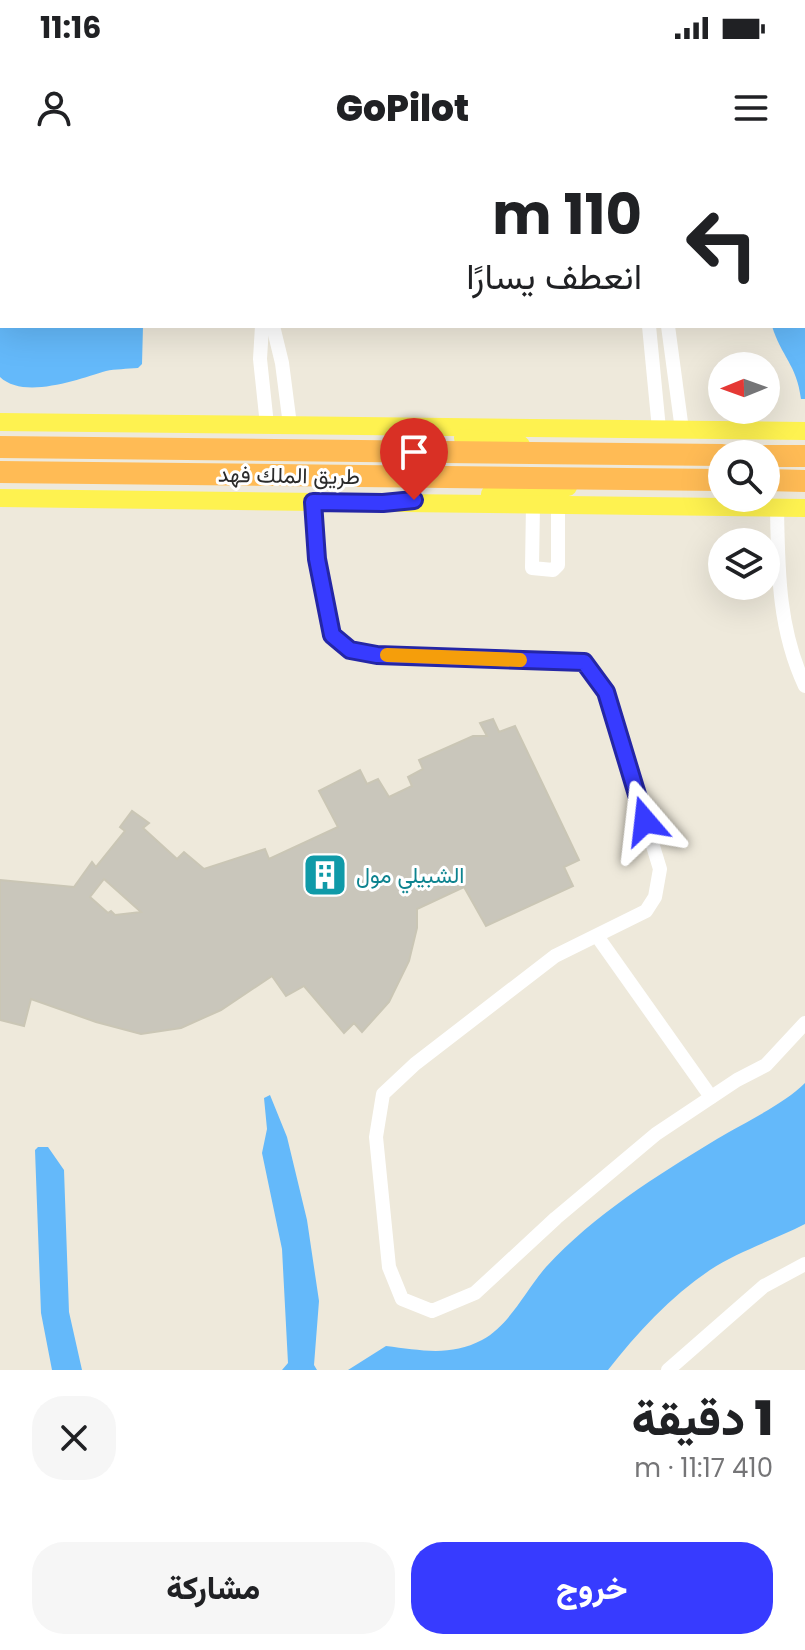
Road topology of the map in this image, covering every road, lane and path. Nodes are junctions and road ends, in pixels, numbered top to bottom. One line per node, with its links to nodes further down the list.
1 (262, 328): 6 (street)
2 (273, 328): 7 (street)
3 (649, 328): 9 (street)
4 (668, 328): 10 (street)
5 (0, 422): 6 (main road)
6 (267, 425): 7 (main road)
7 (290, 425): 8 (main road)
8 (349, 426): 9 (main road); 15 (main road)
9 (659, 429): 10 (main road)
10 (682, 430): 11 (main road)
11 (805, 431)
12 (805, 444): 14 (main road)
13 (0, 447): 15 (highway, طريق الملك فهد)
14 (780, 451)
15 (567, 453): 16 (highway, طريق الملك فهد)
16 (708, 455)
17 (780, 455): 18 (highway)
18 (805, 456)
19 (0, 472): 20 (highway, طريق الملك فهد)
20 (658, 479): 21 (highway, طريق الملك فهد); 26 (main road)
21 (708, 480)
22 (780, 481): 23 (highway)
23 (805, 483)
24 (0, 498): 25 (main road)
25 (313, 502): 26 (main road); 36 (street)
26 (383, 503): 27 (main road)
27 (533, 504): 28 (main road); 33 (street)
28 (558, 505): 29 (main road); 34 (street)
29 (708, 506)
30 (780, 507): 31 (main road)
31 (805, 508)
32 (777, 512): 35 (street)
33 (532, 548): 34 (street); 34 (street)
34 (558, 548)
35 (805, 686)
36 (597, 936): 38 (street); 38 (street)
37 (805, 1023): 38 (street)
38 (711, 1097)
39 (805, 1264): 40 (street)
40 (668, 1370)

